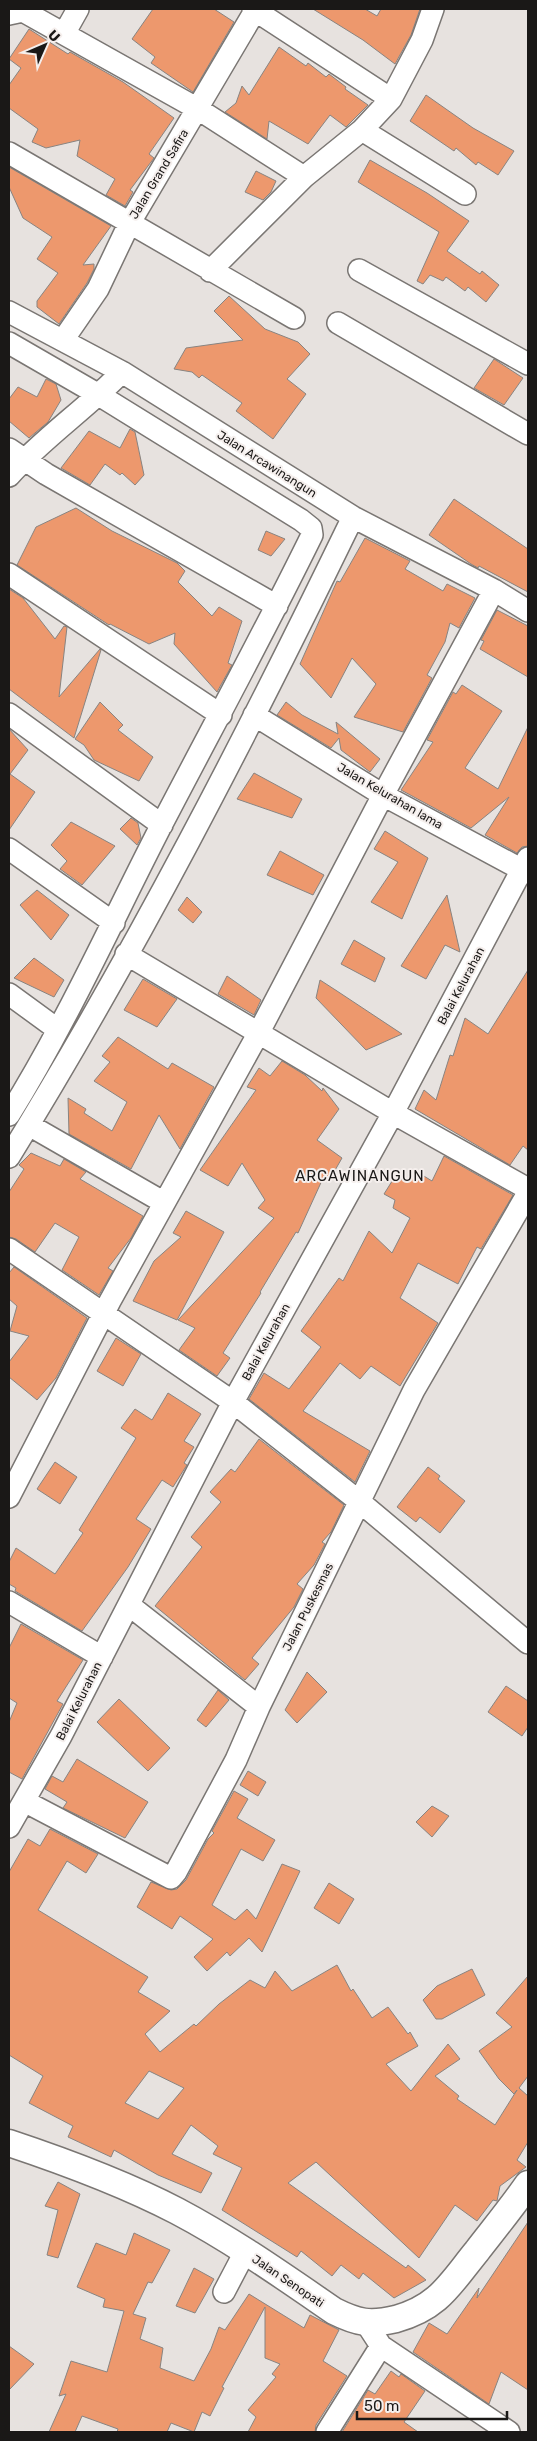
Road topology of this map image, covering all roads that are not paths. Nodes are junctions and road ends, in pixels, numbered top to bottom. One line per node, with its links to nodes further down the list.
1 (78, 9): 5 (street)
2 (254, 9): 6 (street); 7 (street, Jalan Grand Safira)
3 (433, 9): 6 (street)
4 (9, 14): 5 (street)
5 (64, 34): 7 (street)
6 (391, 99): 8 (street)
7 (198, 109): 10 (street); 12 (street, Jalan Grand Safira)
8 (362, 130): 10 (street); 11 (street)
9 (9, 154): 12 (street)
10 (304, 176): 13 (street)
11 (466, 194)
12 (129, 224): 13 (street); 18 (street, Jalan Grand Safira)
13 (210, 270): 16 (street)
14 (359, 270): 20 (street)
15 (9, 312): 18 (street, Jalan Arcawinangun)
16 (294, 318)
17 (338, 323): 23 (street)
18 (63, 340): 21 (street, Jalan Arcawinangun)
19 (9, 343): 22 (street)
20 (527, 360)
21 (122, 372): 22 (street); 26 (street, Jalan Arcawinangun)
22 (99, 395): 24 (street); 29 (street)
23 (528, 434)
24 (16, 454): 25 (street); 29 (street)
25 (9, 476)
26 (353, 517): 28 (street, Jalan Arcawinangun); 33 (street)
27 (9, 574): 32 (street)
28 (494, 590): 30 (street, Jalan Arcawinangun); 34 (street)
29 (277, 606): 32 (street)
30 (528, 611)
31 (9, 714): 35 (street)
32 (221, 715): 35 (street)
33 (254, 715): 34 (street, Jalan Kelurahan lama); 39 (street)
34 (383, 795): 37 (street, Jalan Kelurahan lama); 42 (street)
35 (162, 825): 38 (street)
36 (9, 849): 38 (street)
37 (526, 867): 43 (street, Balai Kelurahan)
38 (114, 923): 41 (street)
39 (126, 954): 42 (street); 45 (street)
40 (9, 994): 41 (street)
41 (57, 1029): 44 (street)
42 (258, 1034): 43 (street); 48 (street)
43 (393, 1113): 47 (street); 52 (street, Balai Kelurahan)
44 (9, 1115)
45 (28, 1125): 46 (street); 48 (street)
46 (9, 1157)
47 (528, 1189)
48 (163, 1202): 51 (street)
49 (525, 1207): 54 (street, Jalan Puskesmas)
50 (9, 1249): 51 (street)
51 (104, 1312): 52 (street); 53 (street)
52 (233, 1402): 54 (street); 56 (street, Balai Kelurahan)
53 (9, 1497)
54 (360, 1502): 57 (street); 59 (street, Jalan Puskesmas)
55 (9, 1602): 58 (street)
56 (128, 1605): 58 (street, Balai Kelurahan); 59 (street)
57 (528, 1643)
58 (102, 1657): 60 (street, Balai Kelurahan)
59 (258, 1708): 60 (street, Jalan Puskesmas)
60 (24, 1801): 61 (street, Balai Kelurahan)
61 (9, 1827)
62 (9, 2143): 64 (main road, Jalan Senopati)
63 (528, 2184): 66 (main road, Jalan Senopati)
64 (245, 2252): 65 (street); 66 (main road, Jalan Senopati)
65 (224, 2292)
66 (366, 2323): 67 (street)
67 (381, 2346): 68 (street); 69 (street)
68 (327, 2432)
69 (509, 2432)

